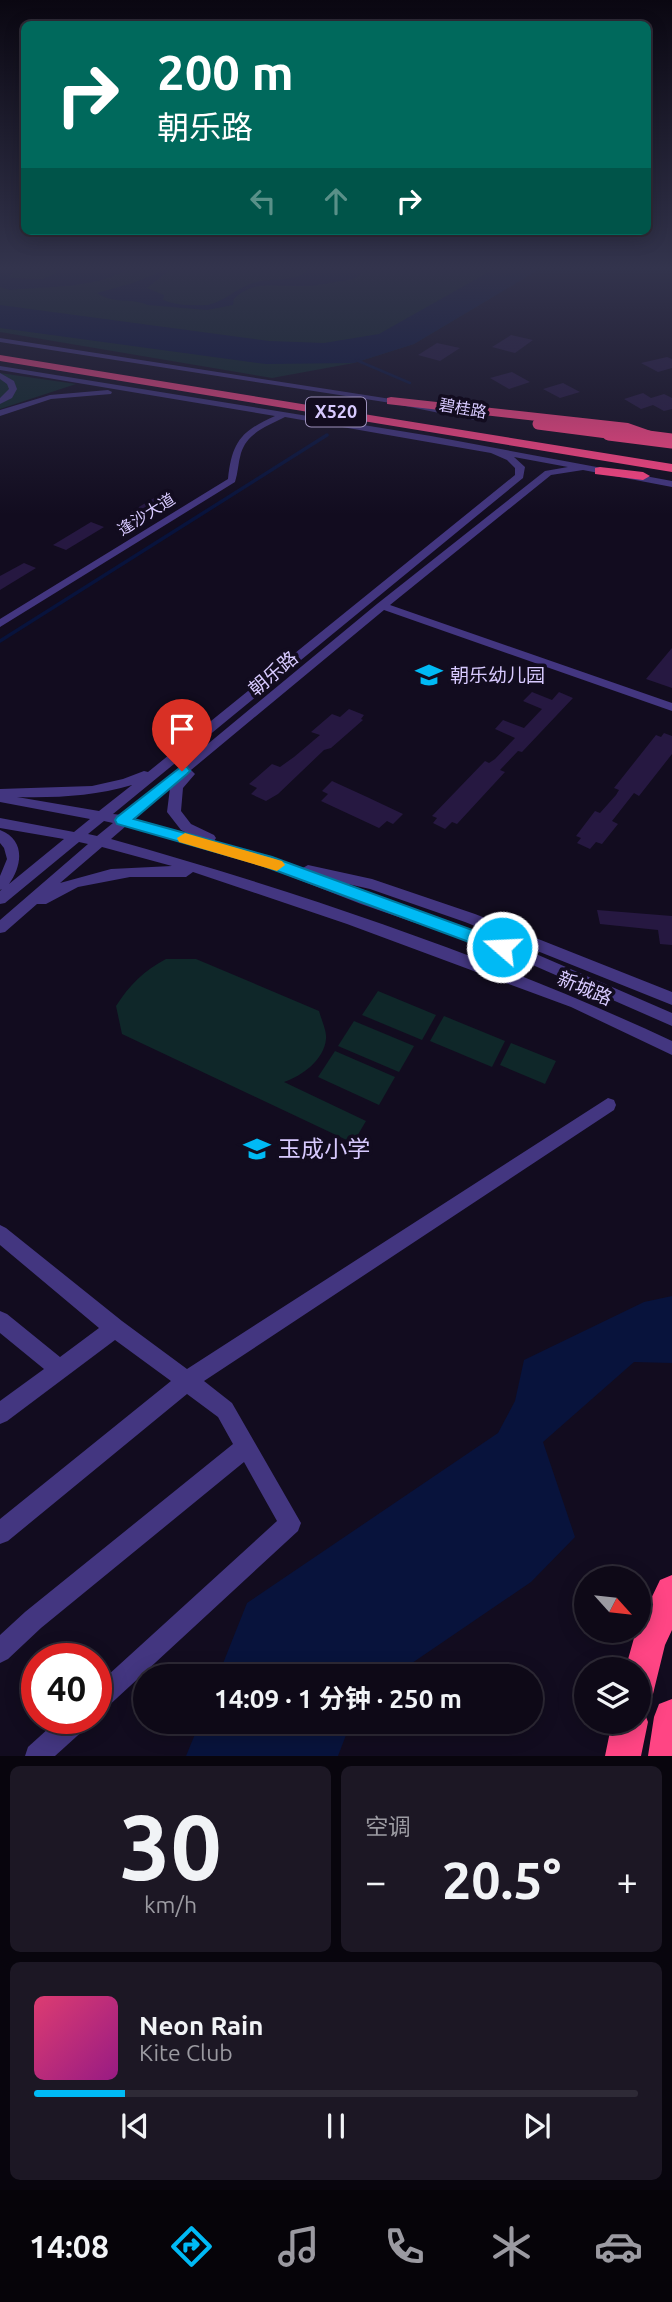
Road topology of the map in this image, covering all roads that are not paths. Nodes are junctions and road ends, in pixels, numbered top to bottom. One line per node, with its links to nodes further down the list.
1 (6, 351): 8 (highway, 碧桂路 / X520)
2 (70, 351): 9 (street)
3 (0, 358): 7 (highway, X520)
4 (0, 368): 6 (street)
5 (0, 374): 10 (street)
6 (152, 392): 11 (street); 12 (street)
7 (219, 394): 14 (highway); 20 (highway, X520)
8 (321, 401): 13 (highway); 18 (highway, 碧桂路 / X520)
9 (391, 401): 13 (street); 16 (highway)
10 (0, 402)
11 (0, 413)
12 (283, 415): 14 (street); 26 (street, 逢沙大道)
13 (473, 417): 16 (highway, bridge)
14 (371, 429): 15 (street)
15 (431, 439): 17 (street); 20 (highway)
16 (672, 443)
17 (495, 452): 19 (street); 23 (street, 朝乐路)
18 (672, 459)
19 (580, 468): 21 (street); 24 (street, 朝乐路)
20 (672, 470)
21 (600, 471): 22 (highway)
22 (672, 482)
23 (504, 489): 24 (street); 29 (street, 朝乐路)
24 (521, 494): 25 (street, 朝乐路)
25 (381, 606): 27 (street); 28 (street, 朝乐路)
26 (0, 624)
27 (672, 708)
28 (222, 737): 33 (street, 朝乐路); 38 (street)
29 (164, 765): 30 (street); 32 (street, 朝乐路)
30 (0, 792)
31 (0, 798): 32 (street, 新城路)
32 (101, 817): 33 (street, 新城路); 36 (street, 朝乐路)
33 (122, 820): 37 (street, 朝乐路); 38 (street, 新城路)
34 (0, 823): 36 (street, 新城路)
35 (0, 835): 40 (street)
36 (76, 836): 37 (street, 新城路); 41 (street, 朝乐路)
37 (99, 841): 39 (street, 新城路); 42 (street, 朝乐路)
38 (257, 859): 43 (street); 44 (street, 新城路)
39 (216, 874): 42 (street); 45 (street, 新城路)
40 (0, 885)
41 (0, 899)
42 (0, 929)
43 (672, 999)
44 (672, 1020)
45 (672, 1048)
46 (608, 1105): 51 (street)
47 (0, 1234): 49 (street)
48 (0, 1321): 50 (street)
49 (114, 1328): 50 (street); 51 (street)
50 (59, 1369): 52 (street)
51 (187, 1381): 53 (street); 54 (street)
52 (0, 1414)
53 (246, 1447): 56 (street); 58 (street)
54 (0, 1532)
55 (672, 1592): 57 (highway)
56 (0, 1651)
57 (645, 1657)
58 (112, 1687)
59 (672, 1717): 64 (highway)
60 (61, 1734): 62 (street)
61 (628, 1734): 63 (highway)
62 (37, 1756)
63 (623, 1756)
64 (666, 1756)

